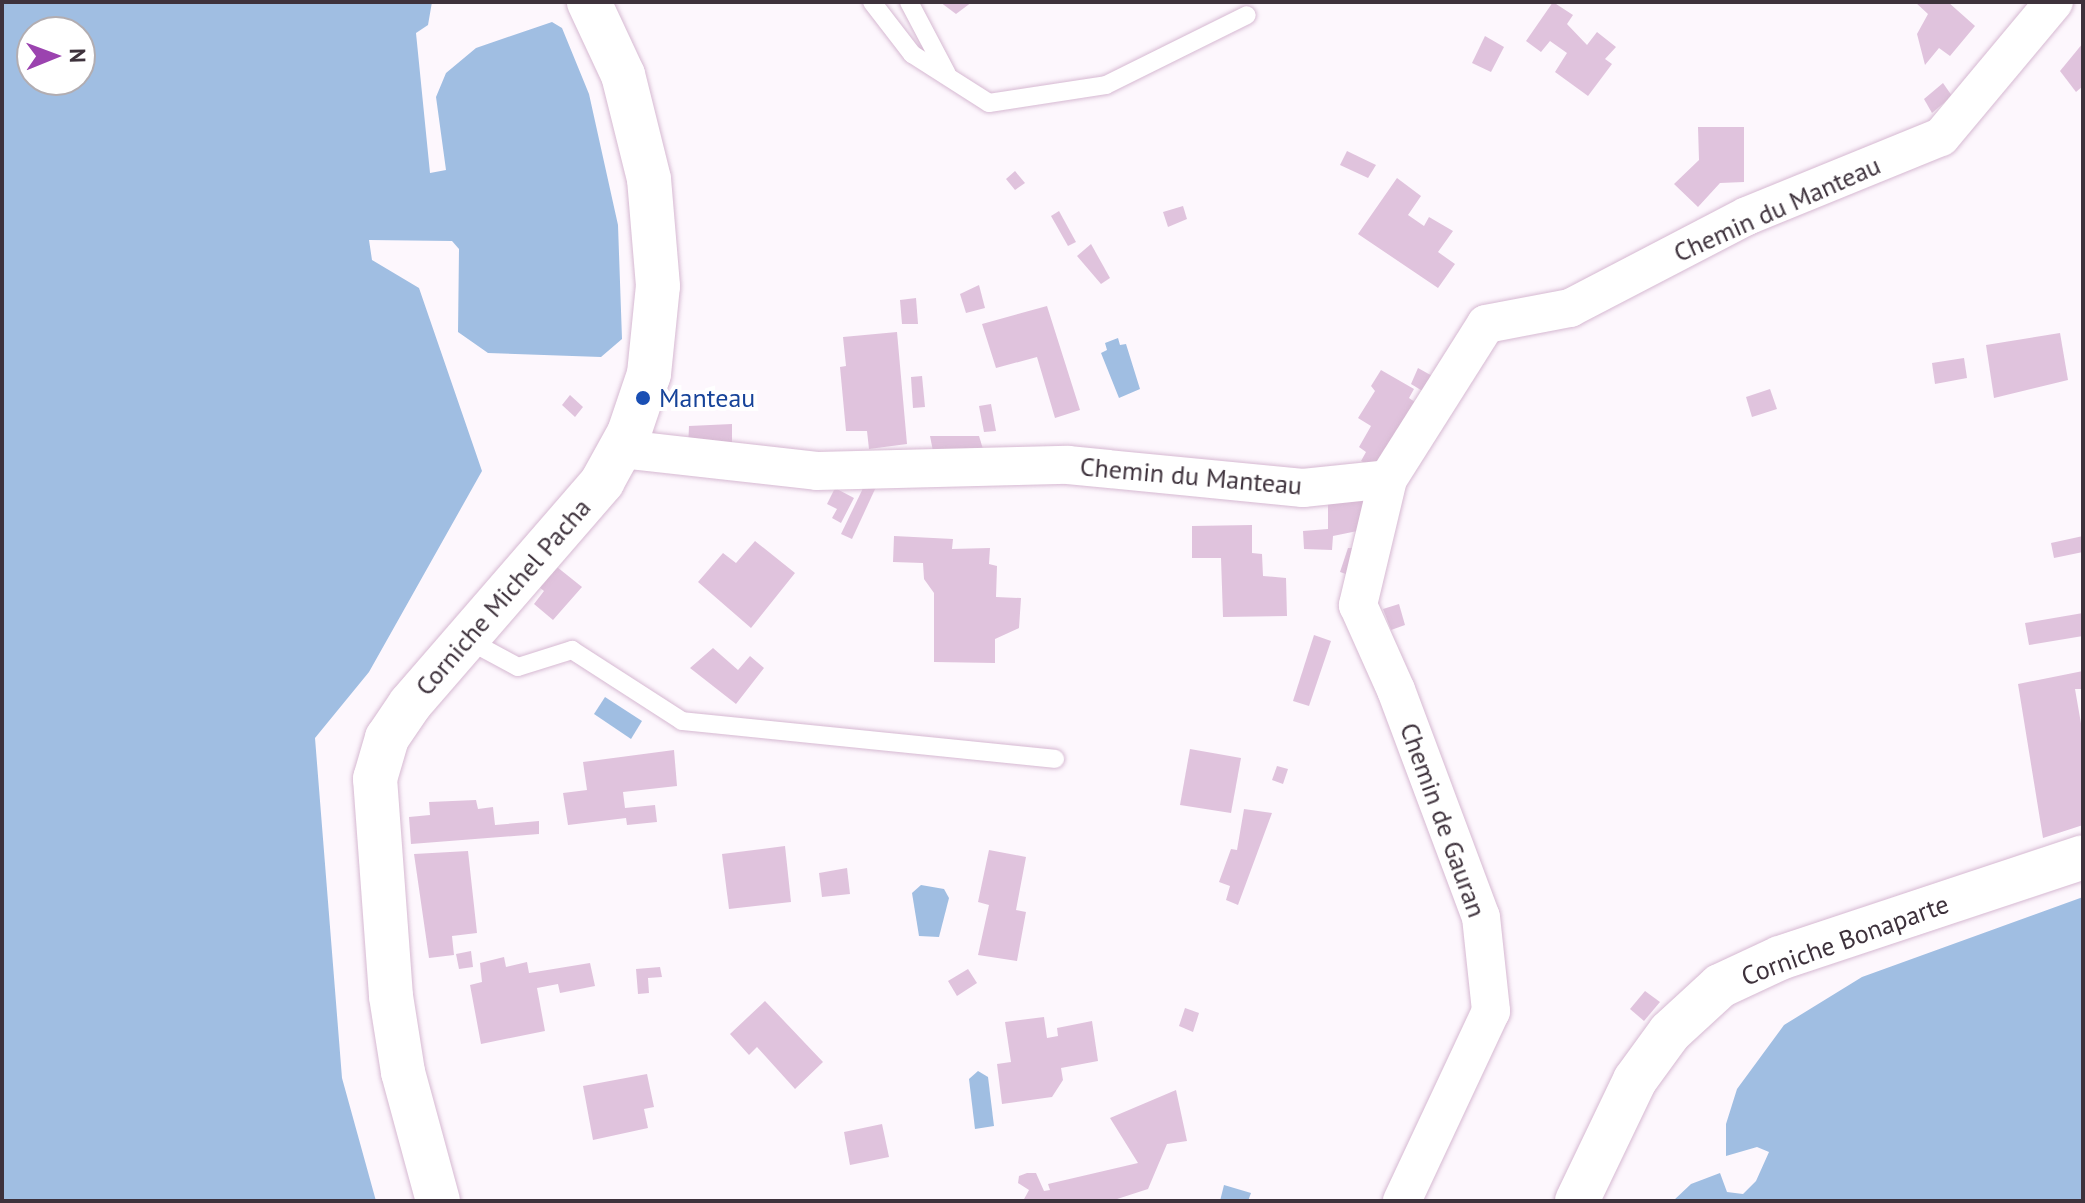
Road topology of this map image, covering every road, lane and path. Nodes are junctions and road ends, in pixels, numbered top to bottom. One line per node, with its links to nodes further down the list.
1 (589, 2): 7 (main road, Corniche Michel Pacha)
2 (872, 2): 6 (lane)
3 (909, 2): 6 (lane)
4 (2054, 2): 8 (street, Chemin du Manteau)
5 (1247, 15): 6 (lane)
6 (948, 77)
7 (622, 449): 8 (street, Chemin du Manteau); 9 (main road, Corniche Michel Pacha)
8 (1388, 479): 13 (street, Chemin de Gauran)
9 (466, 639): 10 (lane); 12 (main road, Corniche Michel Pacha)
10 (1055, 759)
11 (2083, 857): 14 (main road, Corniche Bonaparte)
12 (438, 1201)
13 (1402, 1201)
14 (1577, 1201)

